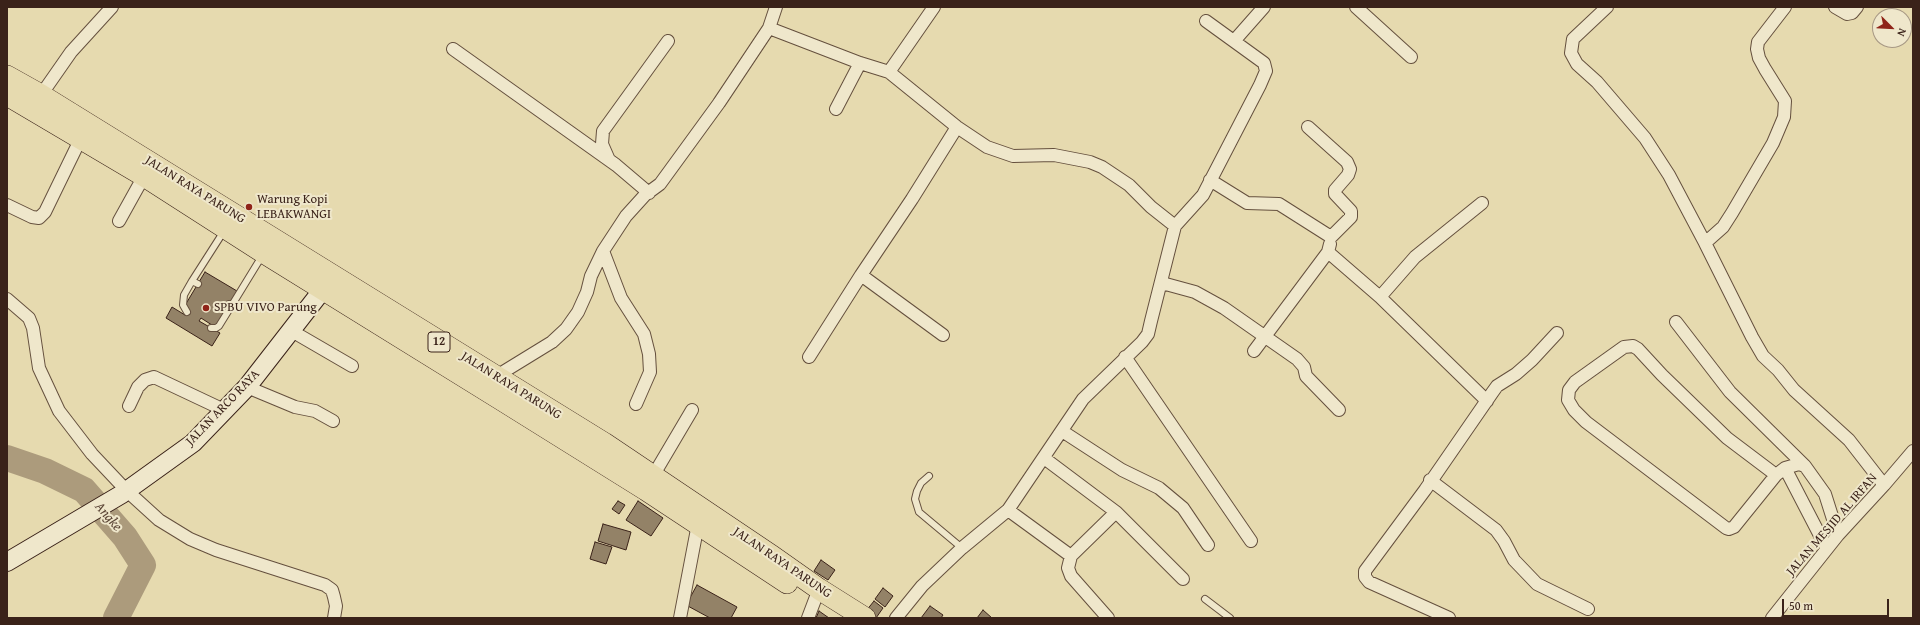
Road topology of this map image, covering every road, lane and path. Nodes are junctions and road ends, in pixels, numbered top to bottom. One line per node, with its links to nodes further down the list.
1 (112, 7): 20 (street)
2 (776, 7): 11 (street)
3 (934, 7): 17 (street)
4 (1264, 7): 13 (street)
5 (1356, 7): 15 (street)
6 (1607, 7): 35 (street)
7 (1785, 7): 35 (street)
8 (1835, 7): 9 (street)
9 (1857, 7)
10 (1206, 21): 13 (street)
11 (769, 28): 16 (street); 28 (street)
12 (668, 41): 25 (street)
13 (1234, 41): 27 (street)
14 (453, 49): 25 (street)
15 (1411, 57)
16 (860, 63): 17 (street); 21 (street)
17 (889, 72): 22 (street)
18 (7, 76): 20 (highway, JALAN RAYA PARUNG / 12)
19 (7, 95): 24 (highway, JALAN RAYA PARUNG / 12)
20 (41, 95): 55 (highway, JALAN RAYA PARUNG / 12)
21 (836, 109)
22 (957, 127): 32 (street); 39 (street)
23 (1308, 127): 34 (street)
24 (80, 140): 26 (highway, JALAN RAYA PARUNG / 12); 30 (street)
25 (610, 161): 28 (street)
26 (144, 176): 31 (street); 33 (highway, JALAN RAYA PARUNG / 12)
27 (1210, 180): 32 (street); 34 (street)
28 (649, 193): 36 (street)
29 (1482, 202): 42 (street)
30 (7, 205)
31 (119, 221)
32 (1175, 226): 40 (street)
33 (226, 228): 38 (highway, JALAN RAYA PARUNG / 12); 44 (lane)
34 (1331, 237): 37 (street)
35 (1705, 243): 73 (street)
36 (603, 251): 55 (street); 58 (street)
37 (1328, 252): 42 (street); 50 (street)
38 (264, 253): 41 (highway, JALAN RAYA PARUNG / 12); 46 (lane)
39 (861, 275): 49 (street); 52 (street)
40 (1162, 282): 50 (street); 53 (street)
41 (324, 288): 47 (main road, JALAN ARCO RAYA); 66 (highway, JALAN RAYA PARUNG / 12)
42 (1380, 297): 57 (street)
43 (7, 299): 74 (street)
44 (187, 312)
45 (1676, 322): 68 (street)
46 (211, 328)
47 (290, 330): 54 (street); 56 (main road, JALAN ARCO RAYA)
48 (1557, 334): 57 (street)
49 (943, 335)
50 (1264, 336): 51 (street); 62 (street)
51 (1254, 351)
52 (809, 357)
53 (1126, 357): 64 (street); 79 (street)
54 (352, 366)
55 (496, 377): 66 (highway, JALAN RAYA PARUNG / 12)
56 (247, 387): 60 (main road, JALAN ARCO RAYA); 63 (street)
57 (1487, 401): 72 (street)
58 (636, 404)
59 (129, 406): 60 (street)
60 (224, 410): 74 (main road, JALAN ARCO RAYA)
61 (692, 410): 70 (street)
62 (1339, 410)
63 (333, 421)
64 (1062, 431): 67 (street); 80 (street)
65 (1913, 450): 73 (street, JALAN MESJID AL IRFAN)
66 (599, 451): 70 (highway, JALAN RAYA PARUNG / 12); 77 (highway, JALAN RAYA PARUNG / 12)
67 (1044, 458): 75 (street); 76 (street)
68 (1805, 466): 69 (street); 78 (street)
69 (1781, 471): 69 (street); 82 (street)
70 (653, 476): 87 (highway, JALAN RAYA PARUNG / 12)
71 (929, 476): 81 (lane)
72 (1430, 480): 88 (street); 96 (street)
73 (1884, 485): 78 (street, JALAN MESJID AL IRFAN)
74 (124, 492): 84 (main road, JALAN ARCO RAYA); 89 (street)
75 (1008, 510): 81 (street); 83 (street)
76 (1116, 512): 83 (street); 85 (street)
77 (698, 524): 87 (highway, JALAN RAYA PARUNG / 12); 90 (street)
78 (1838, 535): 82 (street, JALAN MESJID AL IRFAN)
79 (1251, 541)
80 (1208, 545)
81 (962, 548): 93 (street)
82 (1827, 549): 97 (street, JALAN MESJID AL IRFAN)
83 (1070, 556): 94 (street)
84 (7, 562)
85 (1183, 579)
86 (1205, 598): 95 (lane)
87 (814, 603): 91 (highway, JALAN RAYA PARUNG / 12); 92 (highway, JALAN RAYA PARUNG / 12)
88 (1588, 609)
89 (334, 618)
90 (680, 618)
91 (839, 618)
92 (865, 618)
93 (896, 618)
94 (1108, 618)
95 (1230, 618)
96 (1449, 618)
97 (1772, 618)

